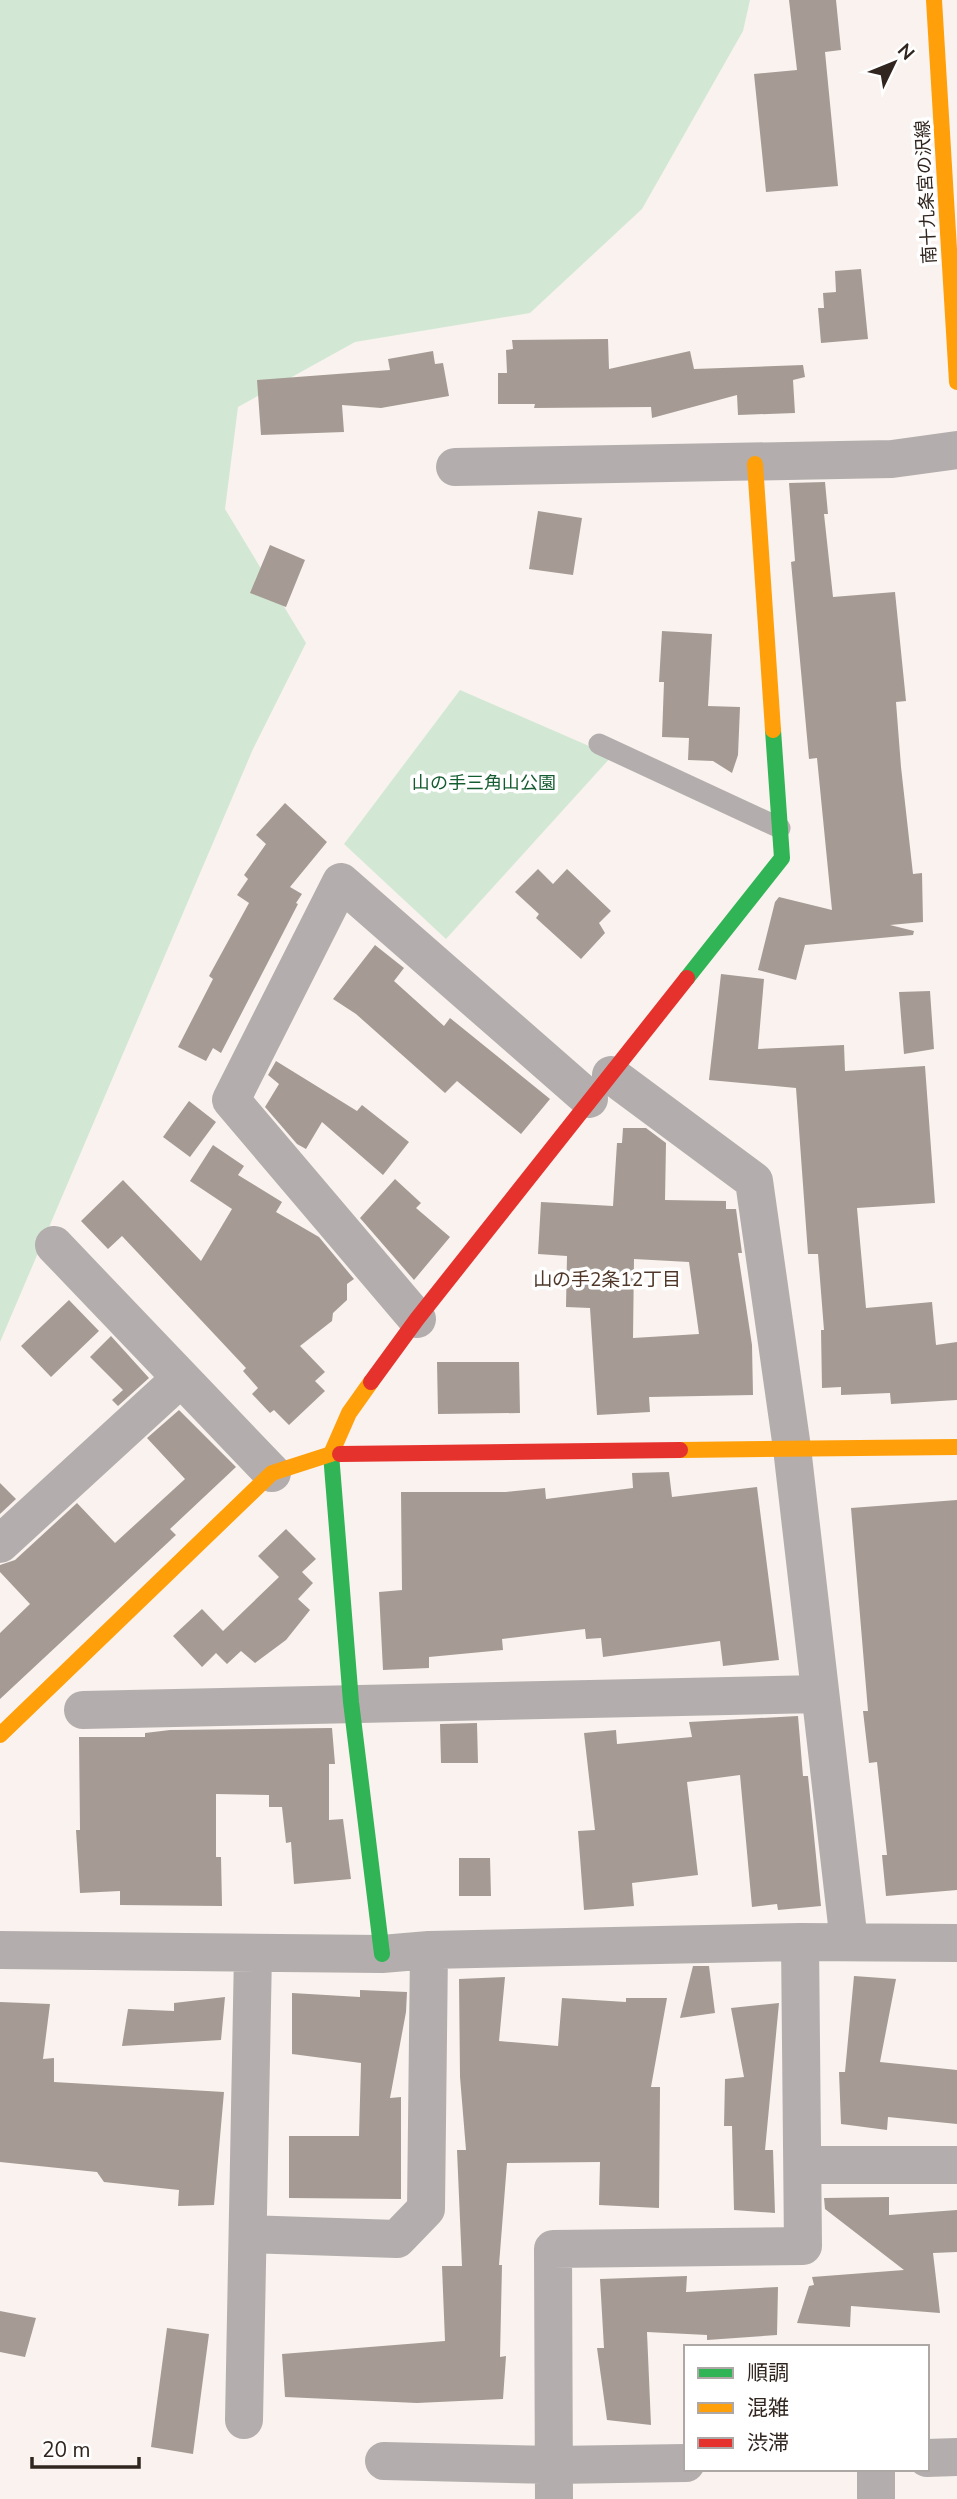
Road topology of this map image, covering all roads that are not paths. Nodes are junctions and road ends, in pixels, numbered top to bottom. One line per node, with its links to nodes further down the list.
1 (934, 0): 2 (street, 南十九条宮の沢線)
2 (957, 382)
3 (957, 450): 4 (street)
4 (755, 464): 5 (street); 7 (street)
5 (455, 467)
6 (599, 744): 7 (lane)
7 (780, 828): 8 (street)
8 (600, 1087): 10 (street); 10 (street); 13 (street)
9 (54, 1245): 11 (street)
10 (417, 1320): 14 (street)
11 (181, 1378): 15 (street); 16 (street)
12 (957, 1447): 13 (street)
13 (792, 1448): 14 (street); 17 (street)
14 (331, 1454): 15 (street); 18 (street)
15 (272, 1473): 20 (street)
16 (0, 1544)
17 (820, 1694): 18 (street); 22 (street)
18 (351, 1702): 19 (street); 27 (street)
19 (83, 1710)
20 (3, 1726)
21 (800, 1942): 22 (street); 25 (street); 28 (street)
22 (849, 1942): 23 (street)
23 (957, 1942)
24 (0, 1950): 26 (street)
25 (429, 1950): 27 (street); 30 (street)
26 (253, 1953): 27 (street); 30 (street)
27 (382, 1954)
28 (803, 2165): 29 (street); 37 (street)
29 (957, 2165)
30 (249, 2234): 31 (street)
31 (244, 2420)
32 (957, 2457): 33 (street)
33 (929, 2458)
34 (384, 2461): 37 (street)
35 (684, 2463): 37 (street)
36 (876, 2471): 38 (street)
37 (553, 2482)
38 (876, 2499)

